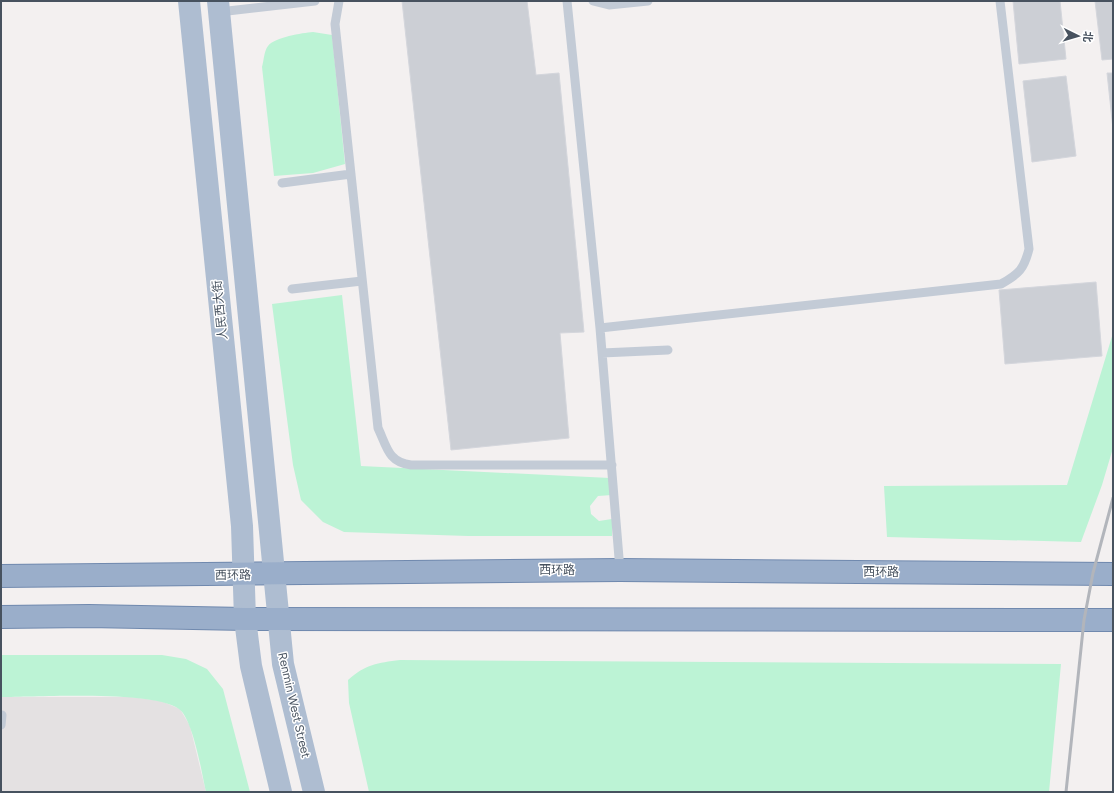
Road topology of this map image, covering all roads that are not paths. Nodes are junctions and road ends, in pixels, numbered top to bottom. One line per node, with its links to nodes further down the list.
1 (189, 1): 18 (main road, 人民西大街)
2 (315, 1): 8 (lane)
3 (339, 1): 9 (lane)
4 (567, 1): 13 (lane)
5 (593, 1): 6 (lane)
6 (648, 1)
7 (1000, 1): 13 (lane)
8 (219, 6): 17 (main road)
9 (350, 174): 10 (lane); 11 (lane)
10 (282, 182)
11 (362, 281): 12 (lane); 16 (lane)
12 (292, 289)
13 (600, 328): 15 (lane)
14 (668, 350): 15 (lane)
15 (602, 353): 16 (lane)
16 (612, 465): 19 (lane)
17 (270, 523): 18 (main road); 20 (main road)
18 (242, 526): 22 (main road, 人民西大街)
19 (620, 570): 20 (highway, 西环路); 21 (highway, 西环路)
20 (275, 574): 22 (highway, 西环路); 26 (main road)
21 (1113, 574)
22 (242, 575): 23 (highway, 西环路); 25 (main road, 人民西大街)
23 (1, 576)
24 (1, 617): 25 (highway)
25 (245, 618): 26 (highway); 30 (main road)
26 (278, 618): 27 (highway); 31 (main road, Renmin West Street)
27 (1113, 620)
28 (2, 715): 29 (lane)
29 (1, 725)
30 (281, 792)
31 (314, 792)

